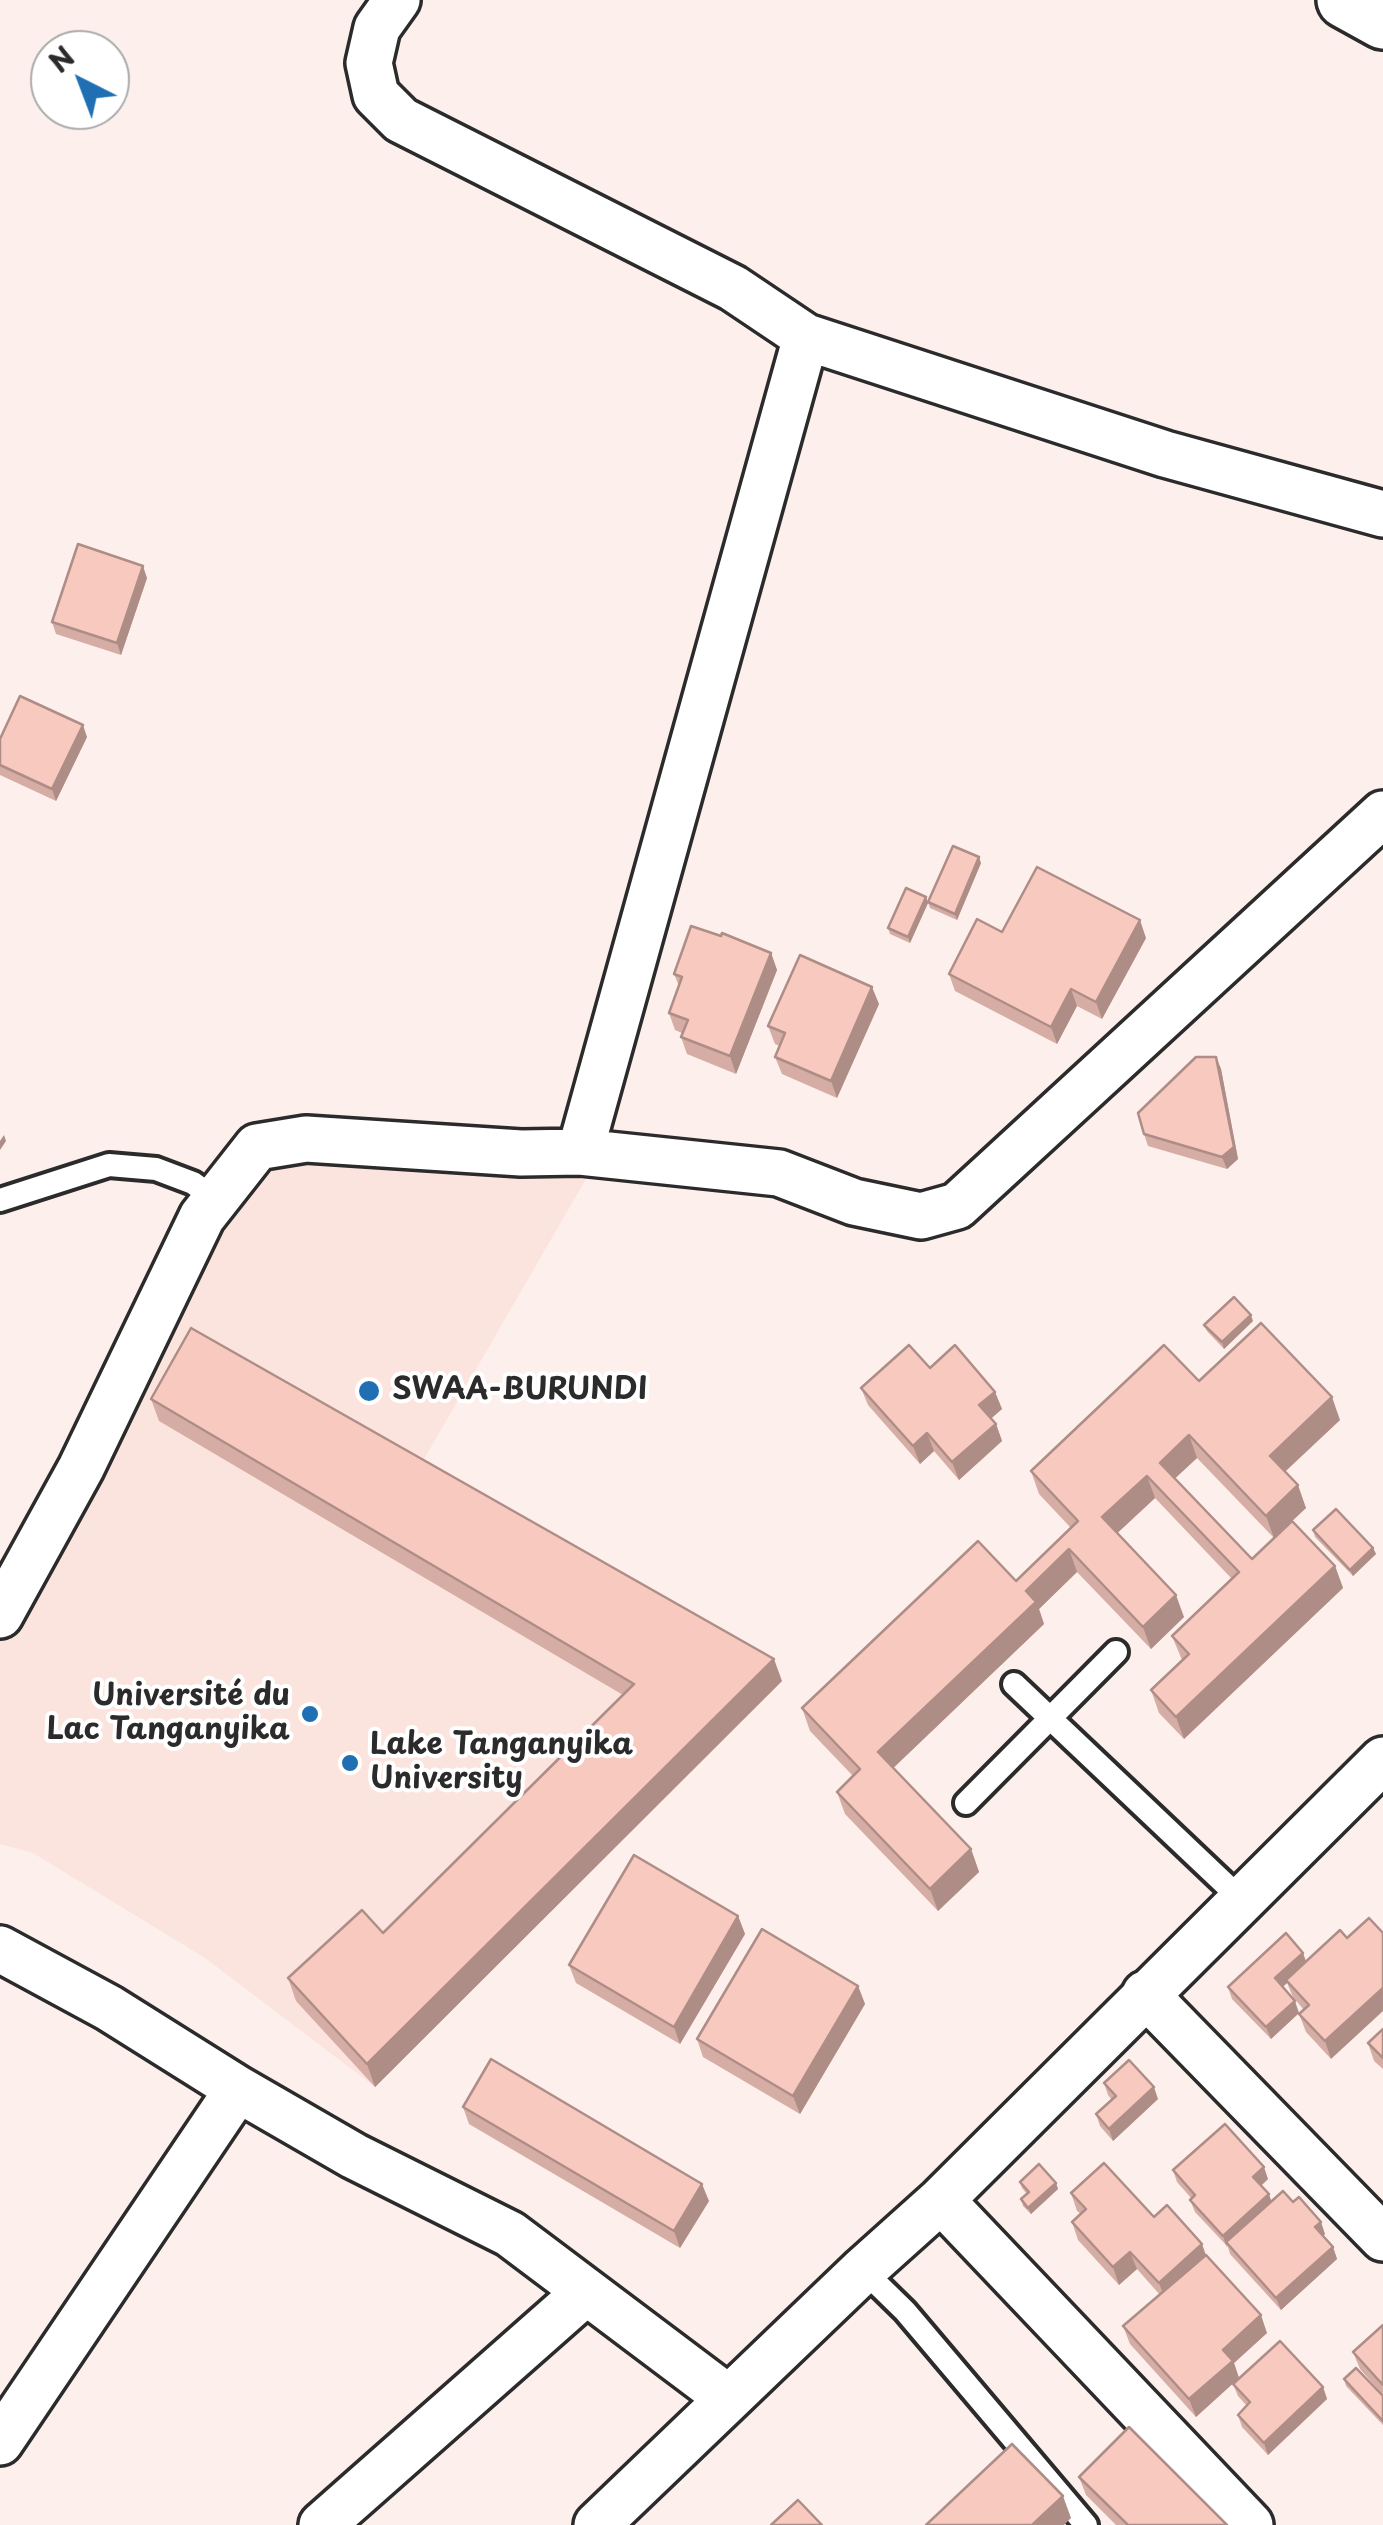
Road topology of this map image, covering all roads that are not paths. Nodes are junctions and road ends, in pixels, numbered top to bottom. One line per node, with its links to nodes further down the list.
1 (397, 0): 4 (street)
2 (1345, 0): 3 (main road)
3 (1383, 21)
4 (806, 337): 5 (street); 7 (street)
5 (1383, 514)
6 (1383, 814): 7 (street)
7 (580, 1152): 8 (street)
8 (214, 1198): 9 (lane); 10 (street)
9 (0, 1200)
10 (0, 1616)
11 (1116, 1652): 13 (lane)
12 (1014, 1684): 13 (lane)
13 (1054, 1718): 15 (lane); 16 (lane)
14 (1383, 1760): 16 (street)
15 (966, 1803)
16 (1244, 1902): 18 (street)
17 (0, 1949): 19 (street)
18 (1145, 1994): 20 (street); 21 (street)
19 (238, 2089): 23 (street); 25 (street)
20 (940, 2200): 22 (street); 29 (street)
21 (1383, 2238)
22 (863, 2270): 24 (street); 28 (lane)
23 (586, 2292): 24 (street); 26 (street)
24 (728, 2398): 27 (street)
25 (0, 2442)
26 (322, 2525)
27 (598, 2525)
28 (1086, 2525)
29 (1250, 2525)

